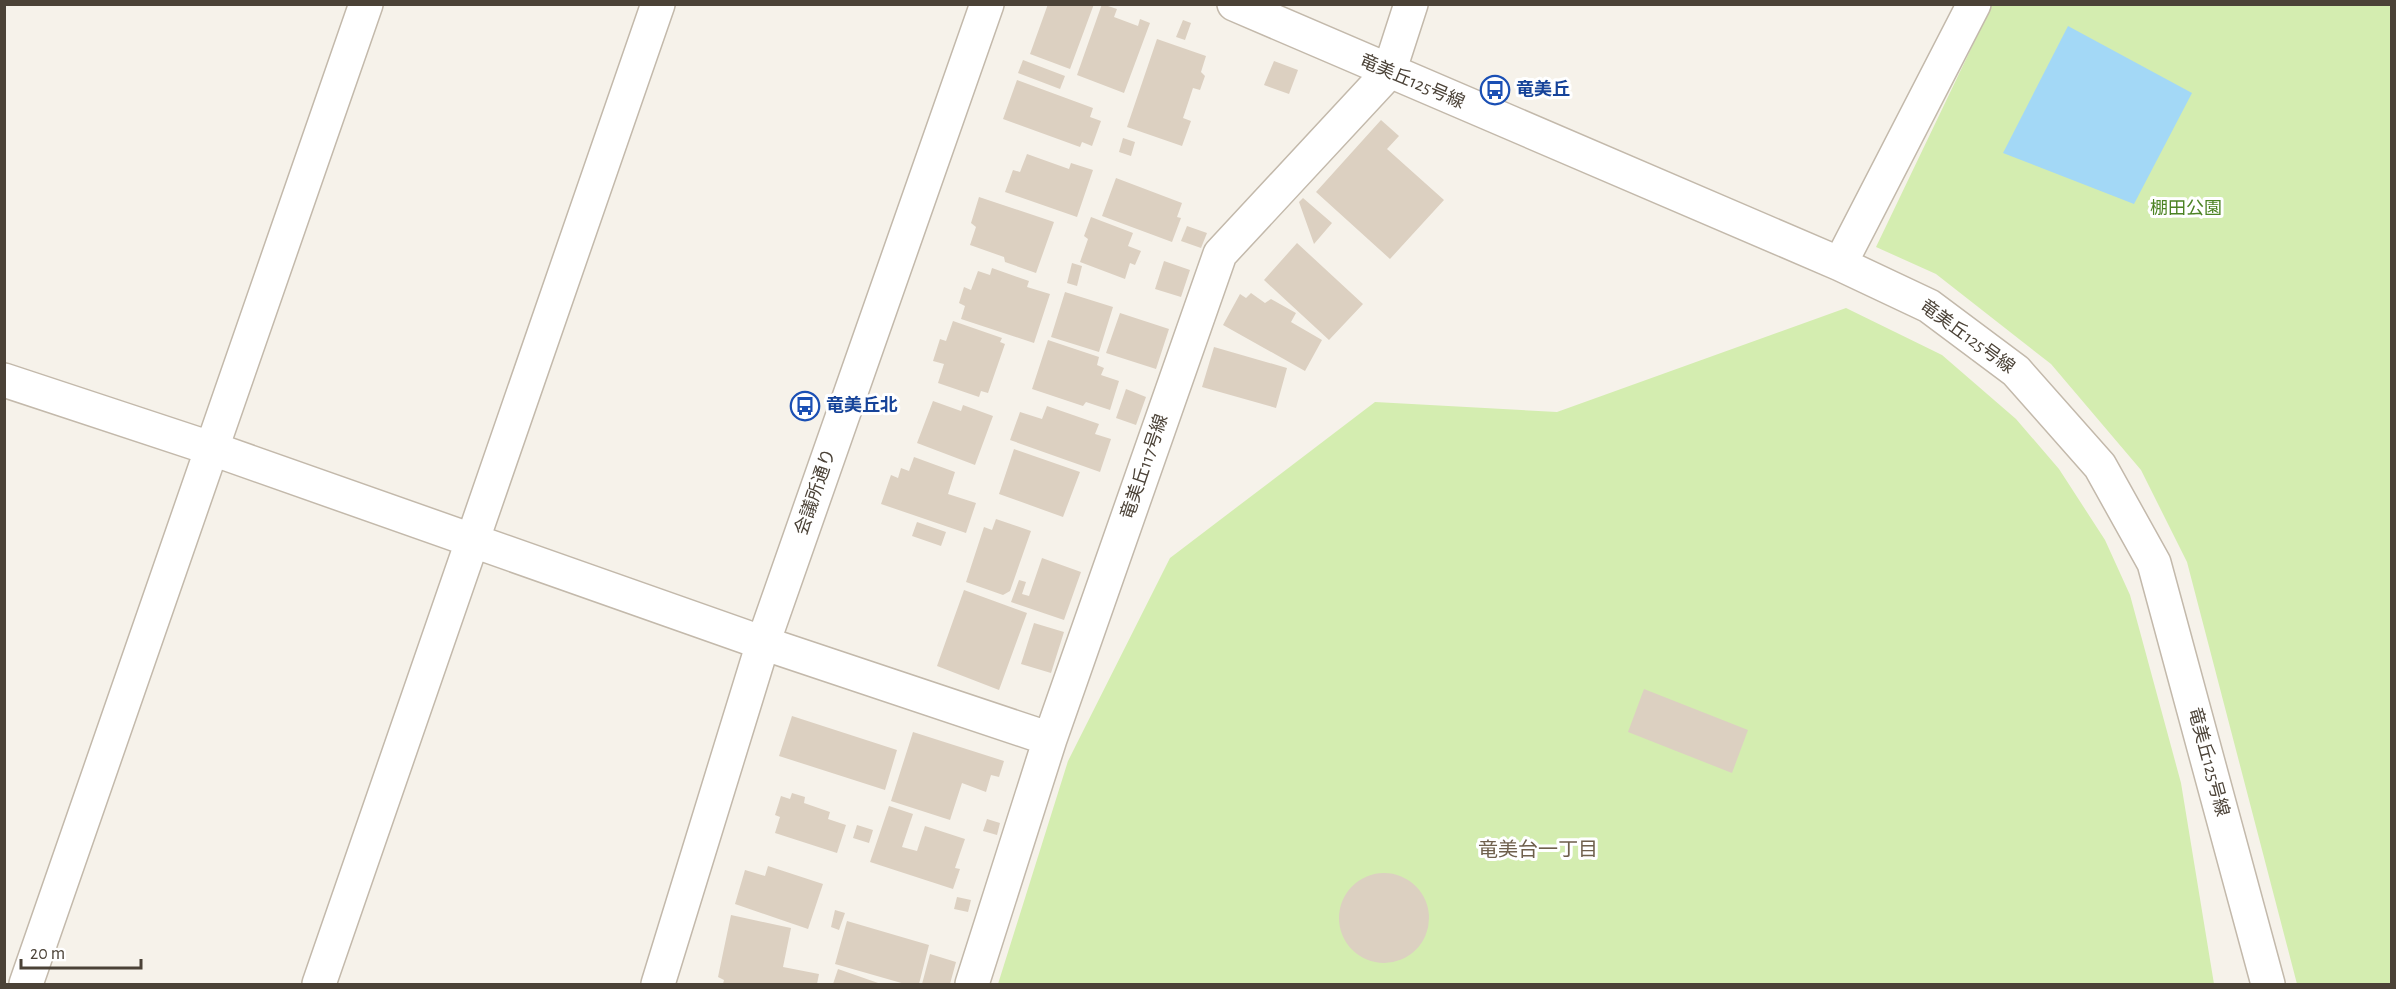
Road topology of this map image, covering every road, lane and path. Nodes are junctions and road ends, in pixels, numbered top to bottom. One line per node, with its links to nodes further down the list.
1 (366, 4): 10 (street)
2 (658, 4): 11 (street)
3 (987, 4): 12 (street, 会議所通り)
4 (1234, 4): 7 (street, 竜美丘125号線)
5 (1411, 4): 7 (street, 竜美丘117号線)
6 (1969, 6): 8 (street)
7 (1389, 72): 8 (street, 竜美丘125号線); 13 (street, 竜美丘117号線)
8 (1840, 264): 18 (street, 竜美丘125号線)
9 (7, 387): 10 (street)
10 (213, 449): 11 (street); 14 (street)
11 (473, 541): 12 (street); 15 (street)
12 (763, 643): 13 (street); 16 (street, 会議所通り)
13 (1050, 739): 17 (street, 竜美丘117号線)
14 (26, 984)
15 (319, 984)
16 (658, 984)
17 (972, 984)
18 (2268, 984)

